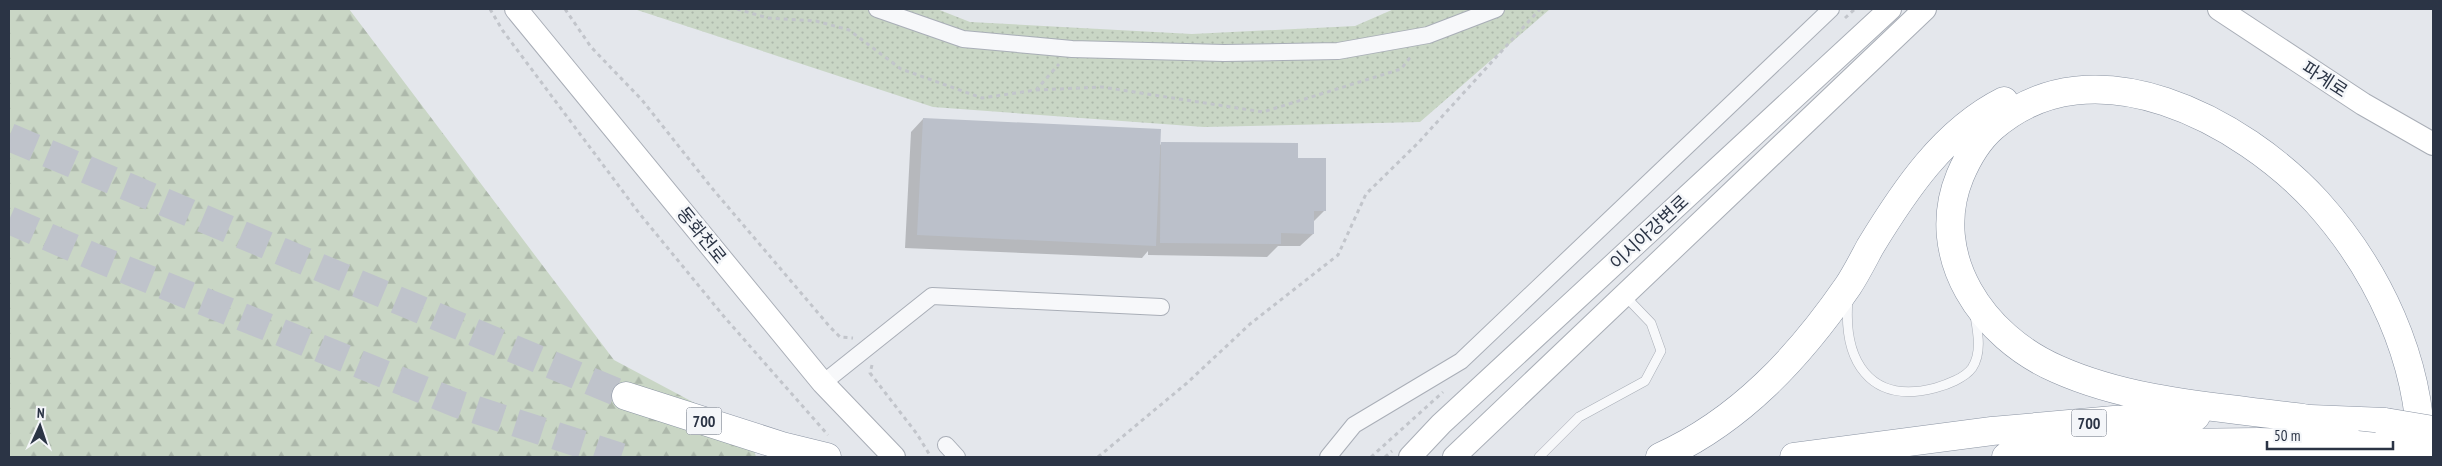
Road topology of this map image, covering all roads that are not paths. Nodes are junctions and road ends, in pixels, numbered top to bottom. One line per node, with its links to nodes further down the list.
1 (516, 9): 13 (main road, 동화천로)
2 (877, 9): 3 (street)
3 (1496, 9)
4 (1831, 9): 23 (street)
5 (1890, 9): 24 (main road, 이시아강변로)
6 (1924, 9): 10 (main road, 이시아강변로)
7 (2219, 9): 8 (main road, 파계로)
8 (2433, 144)
9 (1849, 285): 11 (lane); 15 (highway); 27 (highway)
10 (1623, 294): 25 (main road, 이시아강변로); 26 (lane)
11 (1971, 299): 16 (highway); 30 (highway)
12 (1161, 307): 13 (street)
13 (823, 383): 21 (main road, 동화천로)
14 (626, 396): 19 (highway, 700)
15 (2433, 416)
16 (2303, 418): 17 (highway, 700, bridge); 28 (highway, 700)
17 (2433, 430)
18 (946, 445): 22 (street)
19 (831, 450)
20 (2433, 453): 29 (highway, 700, bridge)
21 (894, 457)
22 (957, 457)
23 (1328, 457)
24 (1410, 457)
25 (1454, 457)
26 (1539, 457)
27 (1660, 457)
28 (1794, 457)
29 (2006, 457)
30 (2421, 457)

